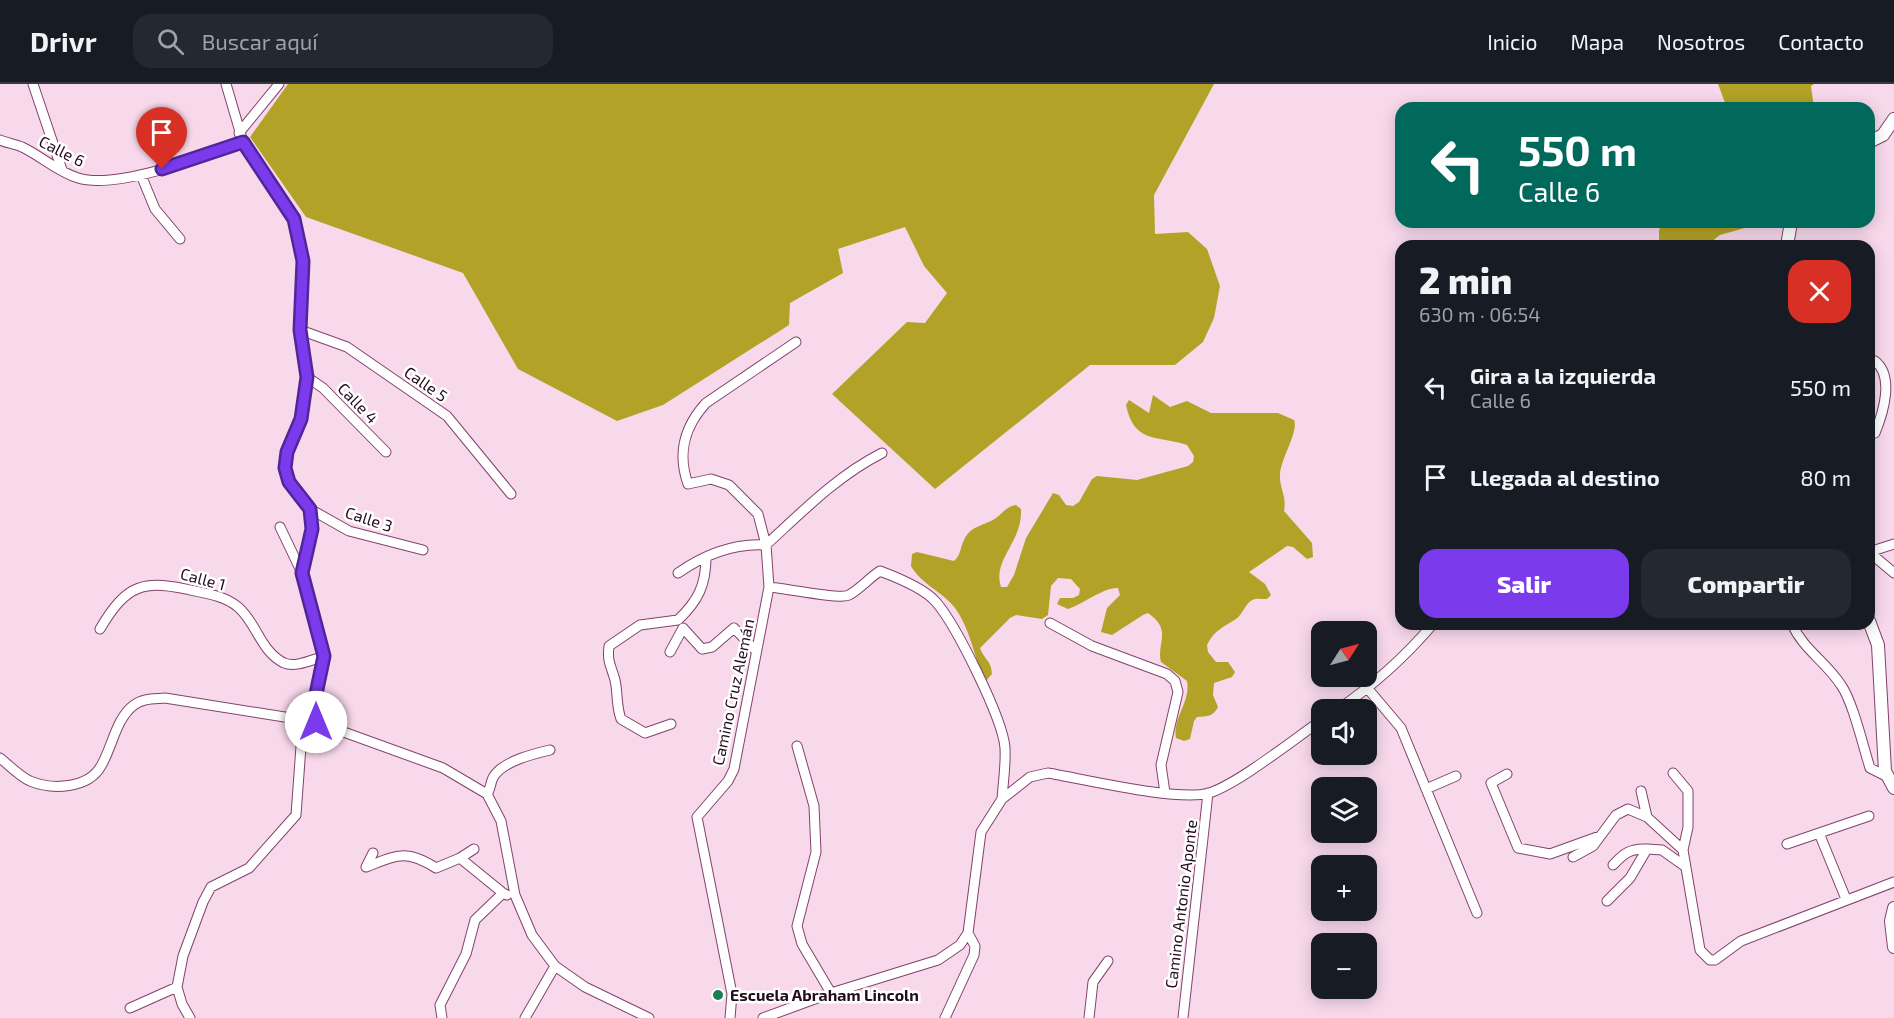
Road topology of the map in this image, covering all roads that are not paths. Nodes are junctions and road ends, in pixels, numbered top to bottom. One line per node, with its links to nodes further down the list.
1 (33, 84): 8 (street)
2 (226, 84): 5 (street)
3 (279, 84): 5 (street)
4 (1894, 119): 6 (main road)
5 (241, 137): 9 (street, Calle 6); 11 (street)
6 (1875, 139)
7 (3, 141): 8 (street, Calle 6)
8 (62, 170): 9 (street, Calle 6)
9 (141, 175): 10 (street)
10 (180, 238)
11 (300, 330): 14 (street); 18 (street, Calle 5)
12 (796, 342): 22 (street, Camino Cruz Alemán)
13 (1875, 361): 15 (street)
14 (307, 377): 16 (street, Calle 4); 19 (street)
15 (1875, 433)
16 (386, 452)
17 (882, 453): 22 (street)
18 (512, 494)
19 (310, 509): 23 (street, Calle 3); 27 (street)
20 (280, 527): 27 (street)
21 (1894, 544): 24 (street)
22 (766, 545): 25 (street); 30 (street, Camino Cruz Alemán)
23 (423, 550)
24 (1875, 550)
25 (706, 557): 28 (street); 43 (street)
26 (1875, 557): 29 (street)
27 (302, 573): 38 (street)
28 (678, 573)
29 (1894, 573)
30 (769, 587): 36 (street, Camino Cruz Alemán); 58 (street)
31 (1050, 623): 55 (street)
32 (100, 628): 38 (street, Calle 1)
33 (1428, 630): 39 (street)
34 (1795, 630): 51 (street)
35 (1872, 630): 51 (main road)
36 (755, 650): 37 (street); 90 (street, Camino Cruz Alemán)
37 (670, 652)
38 (324, 656): 42 (street)
39 (1368, 689): 40 (street); 53 (street)
40 (1353, 699)
41 (303, 719): 42 (street); 47 (street); 83 (street)
42 (316, 722): 57 (street)
43 (671, 724)
44 (1311, 728): 56 (street)
45 (797, 746): 84 (street)
46 (550, 750): 57 (street)
47 (0, 758)
48 (1673, 772): 66 (street)
49 (1507, 774): 62 (street)
50 (1456, 776): 53 (street)
51 (1886, 776): 52 (main road)
52 (1894, 788)
53 (1426, 789): 78 (street)
54 (1641, 791): 60 (street)
55 (1165, 793): 56 (street); 58 (street)
56 (1208, 793): 94 (street, Camino Antonio Aponte)
57 (487, 794): 74 (street)
58 (1002, 799): 79 (street)
59 (1869, 816): 61 (street)
60 (1647, 817): 62 (street); 66 (street)
61 (1819, 833): 63 (street); 75 (street)
62 (1602, 836): 68 (street)
63 (1787, 844)
64 (474, 849): 69 (street)
65 (1647, 849): 70 (street); 71 (street); 76 (street)
66 (1683, 850): 71 (street)
67 (373, 853): 69 (street)
68 (1573, 857)
69 (460, 858): 73 (street)
70 (1613, 865)
71 (1686, 867): 75 (street)
72 (1894, 882): 75 (street)
73 (503, 893): 74 (street); 87 (street)
74 (515, 895): 82 (street)
75 (1846, 899)
76 (1607, 901)
77 (1894, 908): 80 (main road)
78 (1478, 913)
79 (968, 933): 84 (street); 92 (street)
80 (1894, 947)
81 (1108, 961): 93 (street)
82 (555, 966): 88 (street); 89 (street)
83 (177, 987): 85 (street); 86 (street)
84 (831, 993): 91 (street)
85 (130, 1008)
86 (190, 1018)
87 (442, 1018)
88 (525, 1018)
89 (648, 1018)
90 (730, 1018)
91 (763, 1018)
92 (945, 1018)
93 (1089, 1018)
94 (1183, 1018)

